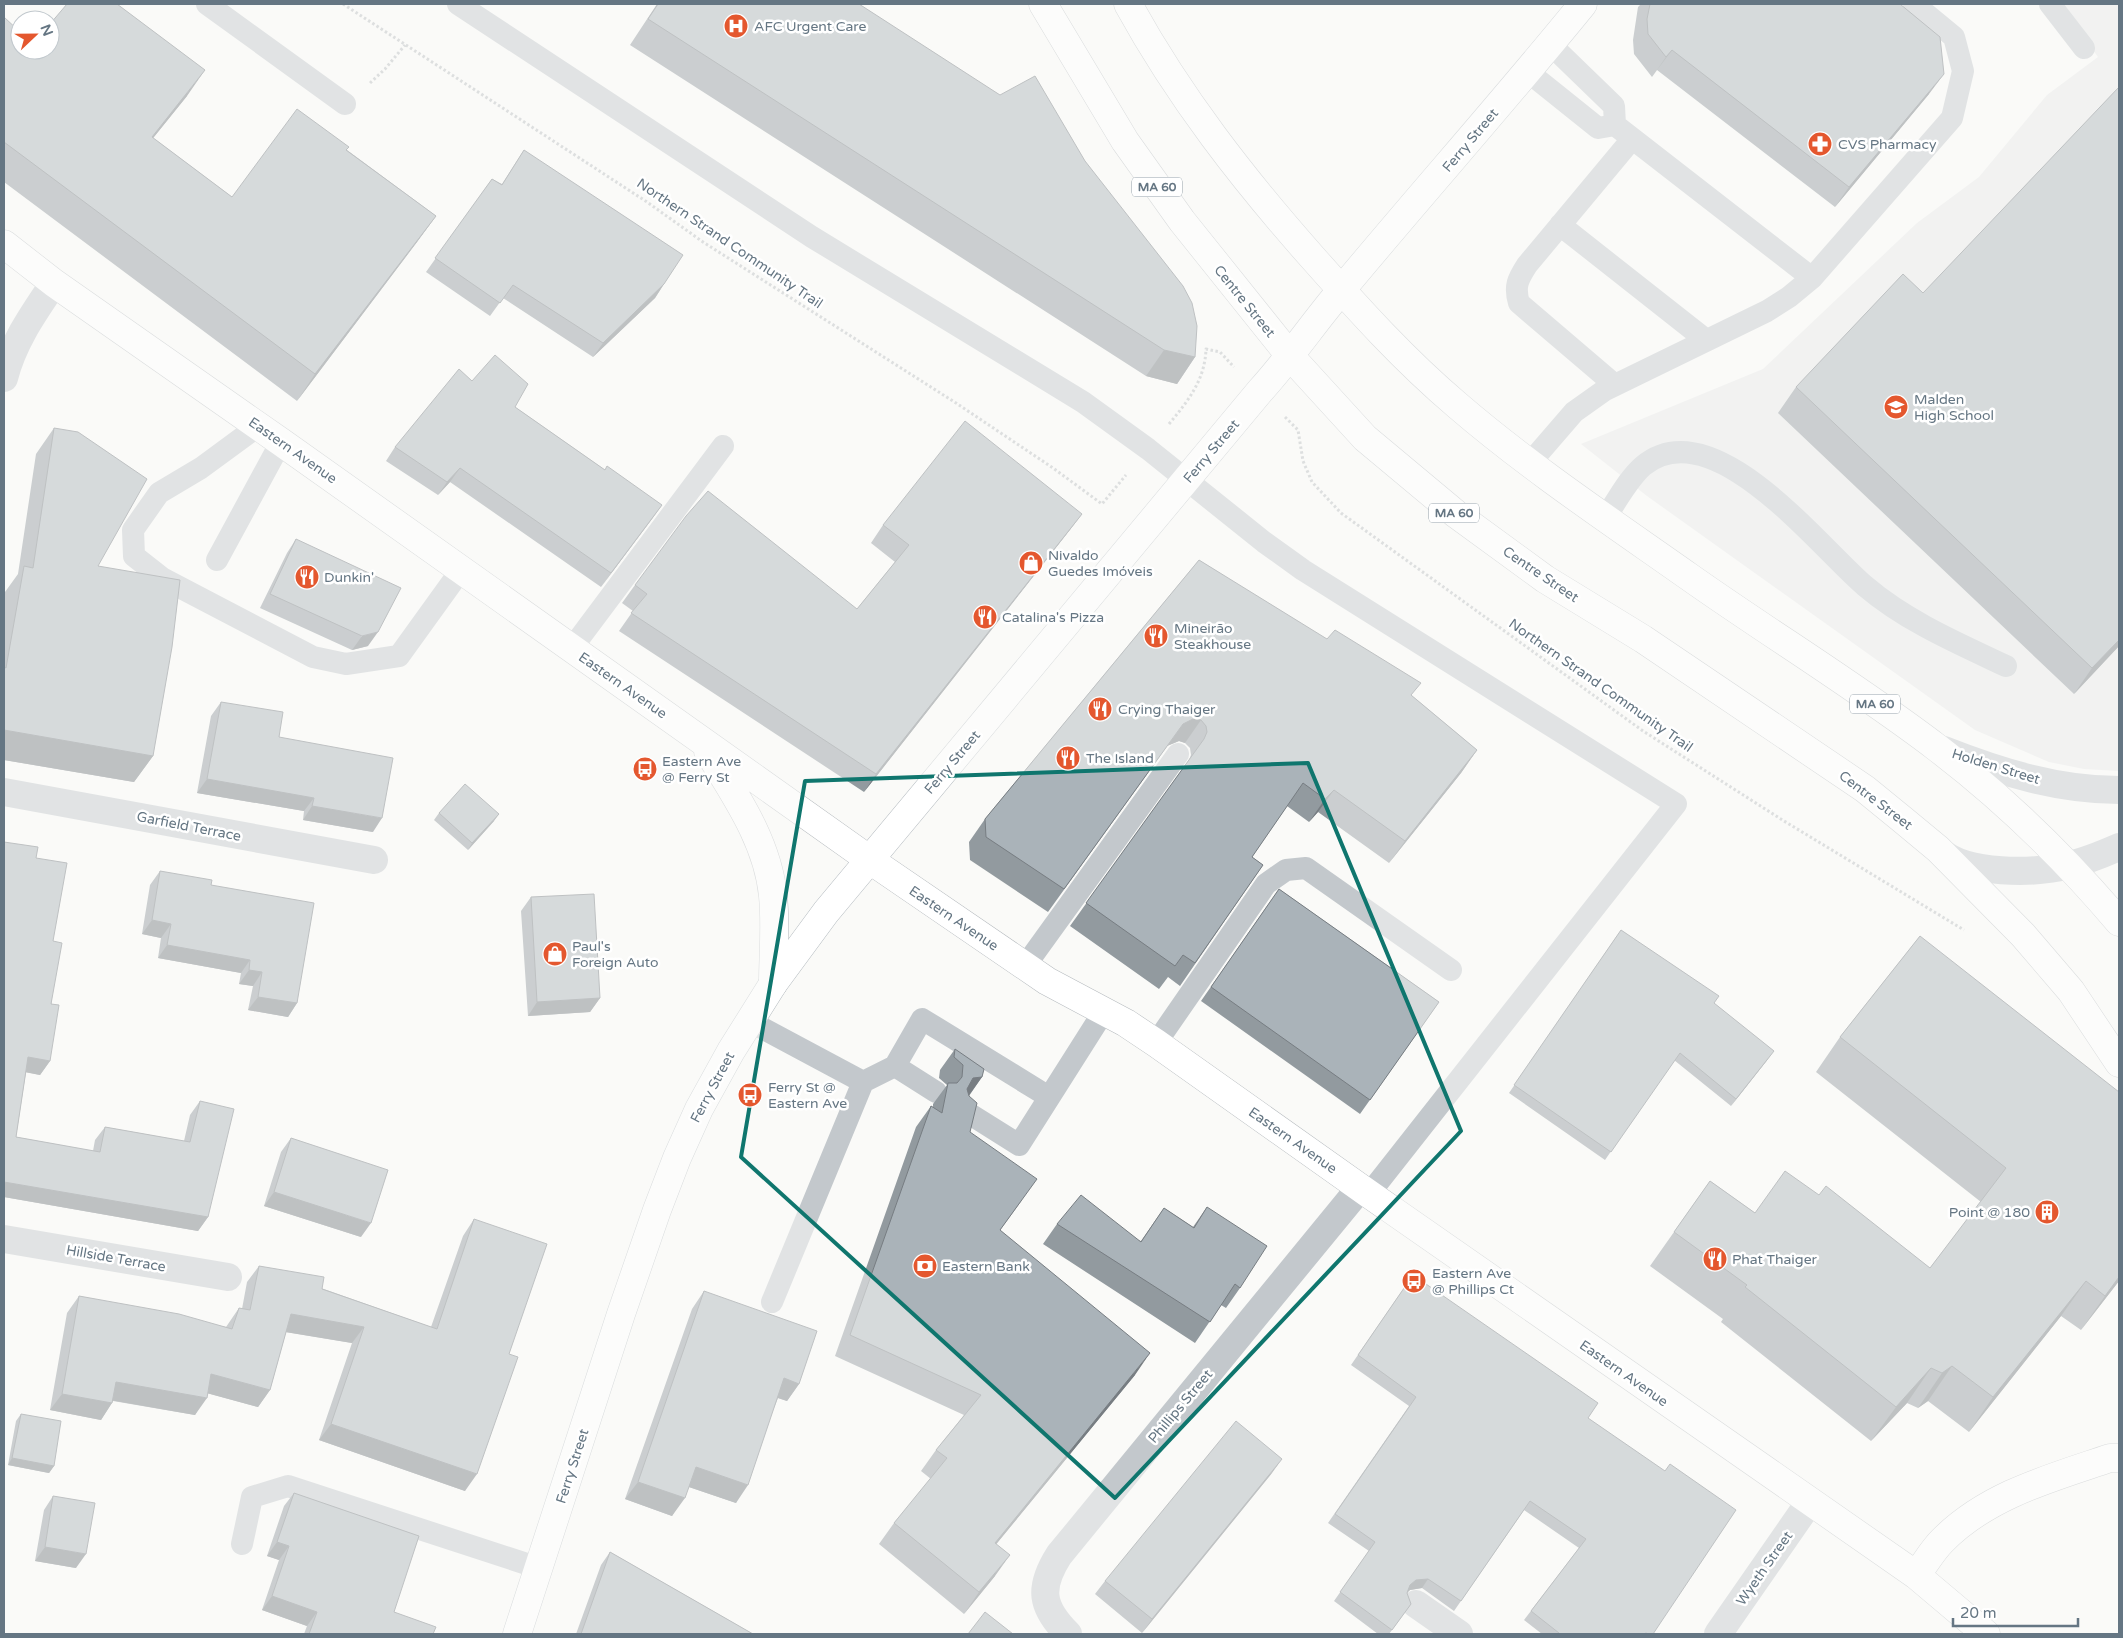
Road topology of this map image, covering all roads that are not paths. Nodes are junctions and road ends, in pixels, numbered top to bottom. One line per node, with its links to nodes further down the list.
1 (207, 4): 11 (lane)
2 (458, 4): 26 (lane)
3 (1043, 4): 19 (main road, Centre Street / MA 60)
4 (1128, 4): 17 (main road, MA 60)
5 (1583, 4): 8 (main road, Ferry Street)
6 (1914, 4): 15 (lane)
7 (2050, 4): 9 (lane)
8 (1550, 44): 10 (main road, Ferry Street); 12 (lane)
9 (2084, 48)
10 (1527, 71): 12 (lane); 17 (main road, Ferry Street)
11 (344, 104)
12 (1623, 132): 13 (lane); 15 (lane)
13 (1560, 225): 18 (lane); 21 (lane)
14 (4, 244): 16 (main road, Eastern Avenue)
15 (1812, 278): 18 (lane)
16 (54, 284): 20 (street); 22 (main road, Eastern Avenue)
17 (1341, 290): 19 (main road, Ferry Street); 25 (main road, MA 60)
18 (1706, 340): 21 (lane)
19 (1291, 357): 26 (main road, Ferry Street); 38 (main road, Centre Street / MA 60)
20 (4, 378)
21 (1615, 385): 25 (lane)
22 (258, 426): 23 (main road, Eastern Avenue); 29 (lane)
23 (282, 442): 28 (lane); 29 (main road, Eastern Avenue)
24 (723, 446): 30 (lane)
25 (1530, 462): 27 (main road, MA 60)
26 (1187, 480): 40 (main road, Ferry Street); 55 (lane)
27 (1605, 518): 31 (lane); 33 (main road, MA 60)
28 (217, 560)
29 (461, 570): 30 (main road, Eastern Avenue)
30 (572, 648): 32 (main road, Eastern Avenue)
31 (2006, 666)
32 (702, 741): 40 (main road, Eastern Avenue); 45 (main road)
33 (1934, 746): 35 (street, Holden Street); 41 (main road, MA 60)
34 (1178, 754): 43 (lane)
35 (2119, 790)
36 (4, 792): 39 (street, Garfield Terrace)
37 (2119, 847): 41 (street)
38 (1938, 849): 41 (street); 49 (main road, Centre Street / MA 60)
39 (374, 860)
40 (870, 860): 43 (main road, Eastern Avenue); 45 (main road, Ferry Street)
41 (2067, 866): 42 (main road, MA 60)
42 (2119, 922)
43 (1025, 966): 46 (main road, Eastern Avenue)
44 (1451, 970): 48 (lane)
45 (773, 984): 47 (main road, Ferry Street)
46 (1104, 1012): 48 (main road, Eastern Avenue); 53 (lane)
47 (750, 1021): 51 (lane); 62 (main road, Ferry Street)
48 (1156, 1043): 55 (main road, Eastern Avenue)
49 (2119, 1063)
50 (895, 1066): 51 (lane); 52 (lane); 53 (lane)
51 (863, 1082): 58 (lane)
52 (936, 1092)
53 (1049, 1097): 54 (lane)
54 (965, 1111)
55 (1364, 1191): 60 (main road, Eastern Avenue); 66 (street, Phillips Street)
56 (4, 1239): 57 (street, Hillside Terrace)
57 (228, 1277)
58 (772, 1302)
59 (2116, 1456): 63 (main road)
60 (1809, 1502): 63 (main road, Eastern Avenue); 68 (street, Wyeth Street)
61 (242, 1544): 62 (lane)
62 (539, 1568): 65 (main road, Ferry Street)
63 (1916, 1575): 69 (main road, Eastern Avenue)
64 (1416, 1604): 67 (street)
65 (517, 1634)
66 (1068, 1634)
67 (1459, 1634)
68 (1718, 1634)
69 (1986, 1634)

